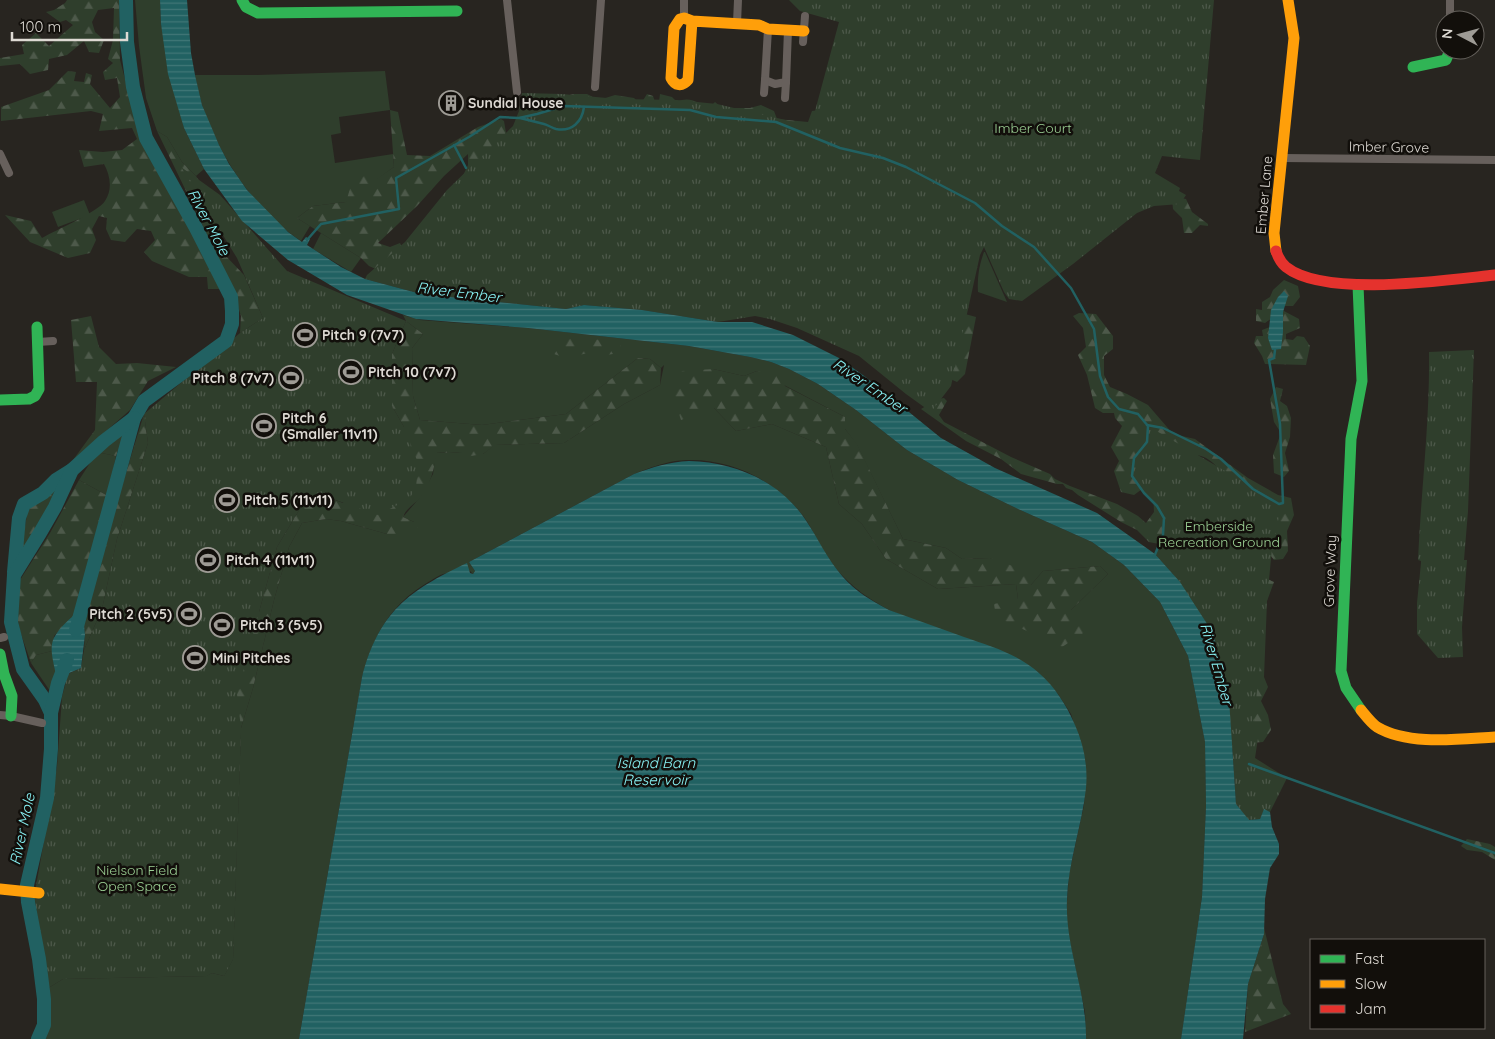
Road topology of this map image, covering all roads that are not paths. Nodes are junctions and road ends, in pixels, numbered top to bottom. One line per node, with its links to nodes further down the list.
1 (242, 0): 7 (street)
2 (507, 0): 19 (street)
3 (601, 0): 18 (street)
4 (684, 0): 9 (street)
5 (738, 0): 10 (street)
6 (1288, 0): 23 (street, Ember Lane)
7 (458, 11)
8 (805, 16): 13 (street)
9 (688, 20): 9 (street); 10 (street)
10 (737, 23): 11 (street)
11 (768, 29): 12 (street); 16 (street)
12 (788, 30): 13 (street); 17 (street)
13 (804, 37)
14 (1446, 60): 15 (street)
15 (1413, 67)
16 (765, 80): 17 (street); 20 (street)
17 (786, 82): 21 (street)
18 (595, 87)
19 (517, 92)
20 (764, 93)
21 (785, 98)
22 (0, 154): 25 (street)
23 (1282, 158): 24 (street, Imber Grove); 27 (street, Ember Lane)
24 (1495, 160)
25 (9, 173)
26 (1495, 275): 27 (street, Ember Lane)
27 (1358, 285): 35 (street, Grove Way)
28 (37, 327): 30 (street)
29 (53, 341): 30 (street)
30 (38, 342): 31 (street)
31 (0, 400)
32 (0, 654): 33 (street)
33 (5, 716): 34 (street)
34 (42, 723)
35 (1495, 737)
36 (0, 889): 37 (street)
37 (37, 892)

